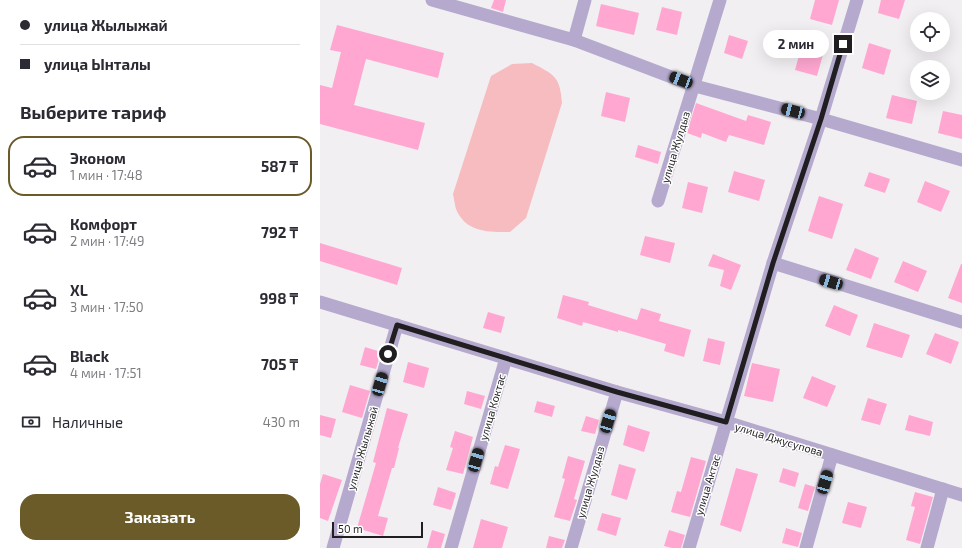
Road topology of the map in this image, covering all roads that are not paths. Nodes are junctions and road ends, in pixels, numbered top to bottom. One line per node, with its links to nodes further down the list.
1 (437, 0): 5 (street)
2 (585, 0): 5 (street)
3 (720, 0): 6 (street, улица Жулдыз)
4 (856, 0): 7 (street, улица Актас)
5 (574, 40): 6 (street)
6 (695, 86): 7 (street); 9 (street, улица Жулдыз)
7 (821, 119): 8 (street); 10 (street, улица Актас)
8 (962, 160)
9 (658, 202)
10 (773, 263): 12 (street); 16 (street, улица Актас)
11 (320, 302): 13 (street, улица Джусупова)
12 (962, 322)
13 (397, 325): 14 (street, улица Джусупова); 20 (street, улица Жылыжай)
14 (506, 358): 15 (street, улица Джусупова); 21 (street, улица Коктас)
15 (617, 392): 16 (street, улица Джусупова); 22 (street, улица Жулдыз)
16 (726, 422): 17 (street, улица Джусупова); 23 (street, улица Актас)
17 (832, 455): 18 (street, улица Джусупова); 24 (street)
18 (943, 489): 19 (street, улица Джусупова); 25 (street)
19 (962, 495)
20 (333, 548)
21 (451, 548)
22 (571, 548)
23 (689, 548)
24 (806, 548)
25 (926, 548)

